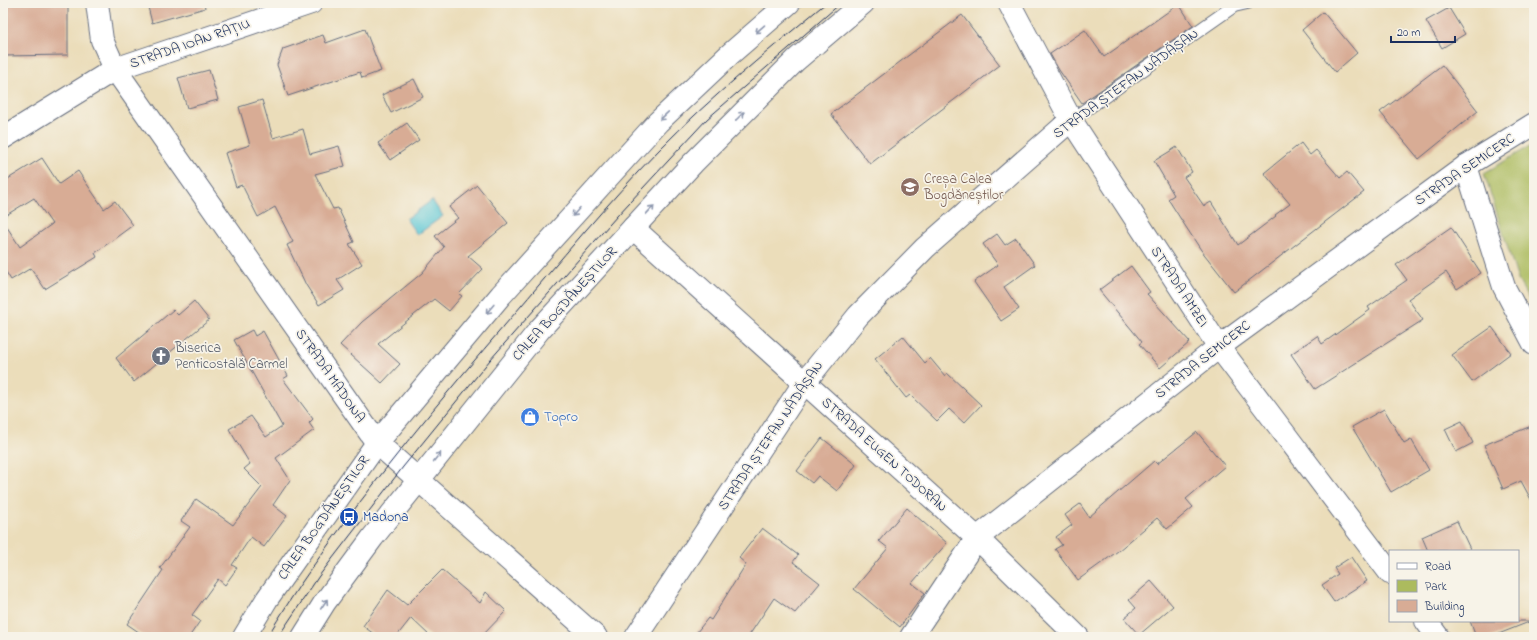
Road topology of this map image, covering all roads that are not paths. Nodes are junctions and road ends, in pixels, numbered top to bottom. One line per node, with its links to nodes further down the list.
1 (97, 3): 7 (street, STRADA MADONA)
2 (311, 3): 7 (street, STRADA IOAN RAȚIU)
3 (789, 3): 16 (street, CALEA BOGDĂNEȘTILOR, one-way to 16)
4 (863, 3): 12 (street, CALEA BOGDĂNEȘTILOR, one-way to 4)
5 (1009, 3): 8 (street, STRADA AMZEI)
6 (1247, 3): 8 (lane, STRADA ȘTEFAN NĂDĂȘAN)
7 (116, 69): 10 (street, STRADA IOAN RAȚIU); 16 (street, STRADA MADONA)
8 (1071, 120): 14 (street, STRADA AMZEI); 15 (street, STRADA ȘTEFAN NĂDĂȘAN)
9 (1534, 124): 11 (street, STRADA SEMICERC)
10 (3, 138)
11 (1466, 166): 13 (street); 14 (street, STRADA SEMICERC)
12 (633, 228): 15 (street, STRADA EUGEN TODORAN); 17 (street, CALEA BOGDĂNEȘTILOR, one-way to 12)
13 (1534, 344)
14 (1219, 347): 18 (street, STRADA SEMICERC); 19 (street, STRADA AMZEI)
15 (804, 383): 18 (street, STRADA EUGEN TODORAN); 24 (street, STRADA ȘTEFAN NĂDĂȘAN)
16 (377, 443): 17 (street, STRADA MADONA); 21 (street, CALEA BOGDĂNEȘTILOR)
17 (418, 481): 22 (street, CALEA BOGDĂNEȘTILOR, one-way to 17); 23 (street, STRADA MADONA)
18 (976, 538): 25 (street, STRADA SEMICERC); 26 (street, STRADA EUGEN TODORAN)
19 (1389, 572)
20 (1427, 622): 27 (street)
21 (244, 637)
22 (303, 637)
23 (596, 637)
24 (636, 637)
25 (910, 637)
26 (1078, 637)
27 (1438, 637)

